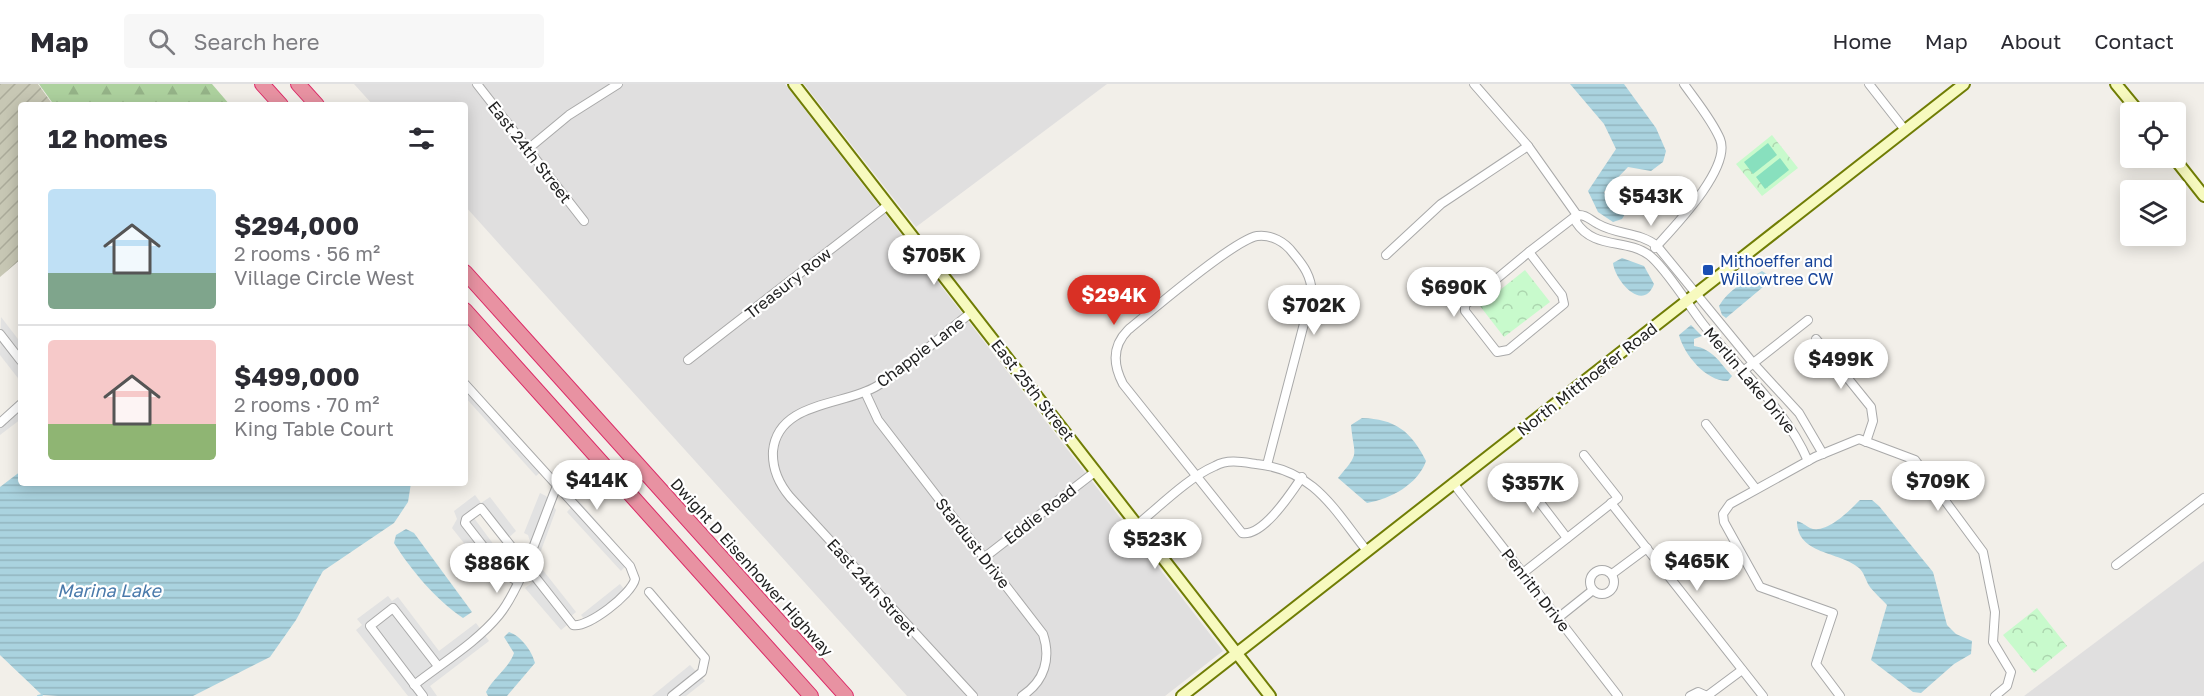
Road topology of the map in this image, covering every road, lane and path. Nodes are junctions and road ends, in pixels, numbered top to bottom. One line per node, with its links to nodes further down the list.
1 (262, 84): 11 (highway)
2 (298, 84): 12 (highway)
3 (477, 84): 16 (street, East 24th Street)
4 (618, 84): 16 (street)
5 (794, 84): 19 (main road, East 25th Street)
6 (1474, 84): 15 (street)
7 (1684, 84): 22 (street)
8 (1869, 84): 14 (street)
9 (1964, 84): 14 (main road, North Mitthoefer Road)
10 (2116, 84): 13 (main road)
11 (278, 102)
12 (314, 102)
13 (2131, 102)
14 (1905, 130): 27 (main road, North Mitthoefer Road)
15 (1528, 146): 20 (street); 24 (street)
16 (528, 149): 21 (street, East 24th Street)
17 (2182, 168): 18 (main road)
18 (2204, 196)
19 (888, 205): 29 (main road, East 25th Street); 35 (street, Treasury Row)
20 (1577, 215): 22 (street); 23 (street); 25 (street)
21 (584, 221)
22 (1657, 246): 25 (street); 27 (street, Merlin Lake Drive)
23 (1529, 252): 23 (street)
24 (1386, 255)
25 (1649, 255): 28 (street, Merlin Lake Drive)
26 (468, 275): 77 (highway, Dwight D Eisenhower Highway)
27 (1697, 293): 28 (main road, North Mitthoefer Road); 36 (street, Merlin Lake Drive)
28 (1686, 302): 37 (street, Merlin Lake Drive); 52 (main road, North Mitthoefer Road)
29 (972, 312): 39 (street, Chappie Lane); 47 (main road, East 25th Street)
30 (468, 313): 76 (highway)
31 (1808, 320): 36 (street)
32 (0, 334): 34 (street)
33 (1816, 339): 43 (street)
34 (18, 357)
35 (688, 360)
36 (1753, 363): 37 (street); 45 (street, Merlin Lake Drive)
37 (1742, 372): 45 (street, Merlin Lake Drive)
38 (468, 387): 53 (street)
39 (866, 392): 48 (street, Chappie Lane); 61 (street, Stardust Drive)
40 (18, 407): 41 (street)
41 (0, 423)
42 (1706, 424): 54 (street)
43 (1866, 442): 45 (street); 87 (street)
44 (1584, 455): 56 (street)
45 (1815, 457): 54 (street)
46 (1267, 465): 50 (street); 51 (street); 51 (street)
47 (1096, 471): 57 (main road, East 25th Street); 61 (street, Eddie Road)
48 (777, 475): 78 (street, East 24th Street)
49 (1519, 475): 58 (street)
50 (1302, 477): 51 (street); 60 (street)
51 (1197, 478): 57 (street)
52 (1453, 483): 60 (main road, North Mitthoefer Road); 64 (street, Penrith Drive)
53 (557, 486): 62 (street); 62 (street)
54 (1756, 489): 86 (street)
55 (2204, 498): 63 (street)
56 (1611, 503): 58 (street); 59 (street)
57 (1137, 524): 70 (main road, East 25th Street)
58 (1567, 538): 64 (street)
59 (1647, 548): 65 (street); 72 (street)
60 (1367, 551): 70 (main road, North Mitthoefer Road)
61 (985, 557): 79 (street, Stardust Drive)
62 (525, 564): 66 (street); 66 (street)
63 (2116, 565)
64 (1522, 573): 69 (street, Penrith Drive)
65 (1612, 574): 67 (street); 67 (street)
66 (517, 581): 71 (street)
67 (1593, 590): 69 (street)
68 (649, 592): 75 (street)
69 (1557, 618): 82 (street, Penrith Drive)
70 (1237, 652): 80 (main road, North Mitthoefer Road); 81 (main road, East 25th Street)
71 (438, 666): 73 (street); 73 (street)
72 (1742, 670): 84 (street); 85 (street)
73 (414, 685): 74 (street)
74 (423, 696)
75 (672, 696)
76 (812, 696)
77 (846, 696)
78 (973, 696)
79 (1023, 696)
80 (1182, 696)
81 (1270, 696)
82 (1618, 696)
83 (1690, 696): 84 (street)
84 (1707, 696)
85 (1763, 696)
86 (1840, 696)
87 (1995, 696)

